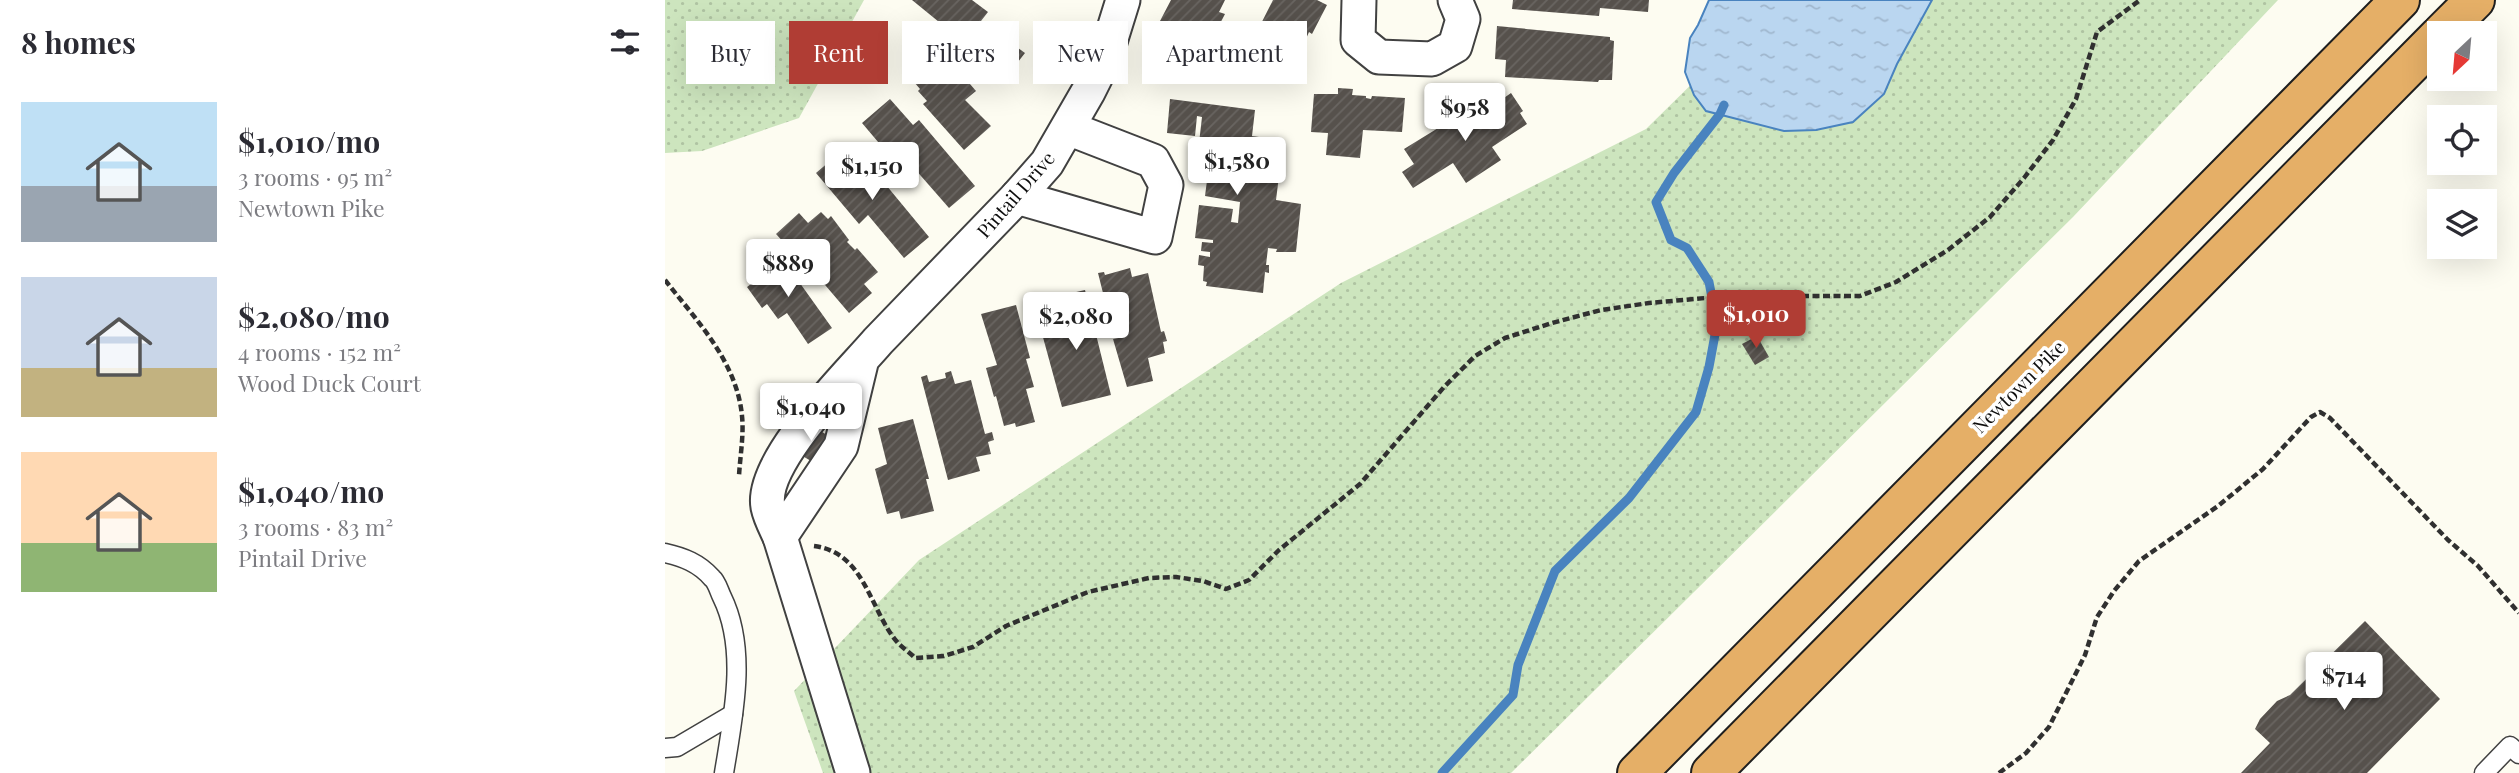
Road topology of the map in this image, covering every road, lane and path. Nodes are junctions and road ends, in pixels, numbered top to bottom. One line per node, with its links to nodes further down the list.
1 (1123, 0): 9 (street, Pintail Drive)
2 (1359, 0): 3 (street)
3 (1455, 0)
4 (2140, 0): 14 (path)
5 (2400, 0): 22 (highway, Newtown Pike)
6 (2475, 0): 7 (highway)
7 (2455, 21)
8 (2427, 49): 23 (highway)
9 (1068, 128): 10 (street, Pintail Drive); 10 (street)
10 (1017, 197): 12 (street, Pintail Drive)
11 (665, 280): 13 (path)
12 (862, 359): 14 (street); 14 (street, Pintail Drive)
13 (738, 479)
14 (780, 539): 21 (street, Pintail Drive)
15 (665, 553): 17 (lane)
16 (2519, 613): 24 (path)
17 (733, 714): 18 (lane); 20 (lane)
18 (665, 748)
19 (2519, 754): 25 (lane)
20 (724, 773)
21 (853, 773)
22 (1636, 773)
23 (1711, 773)
24 (1999, 773)
25 (2484, 773)

